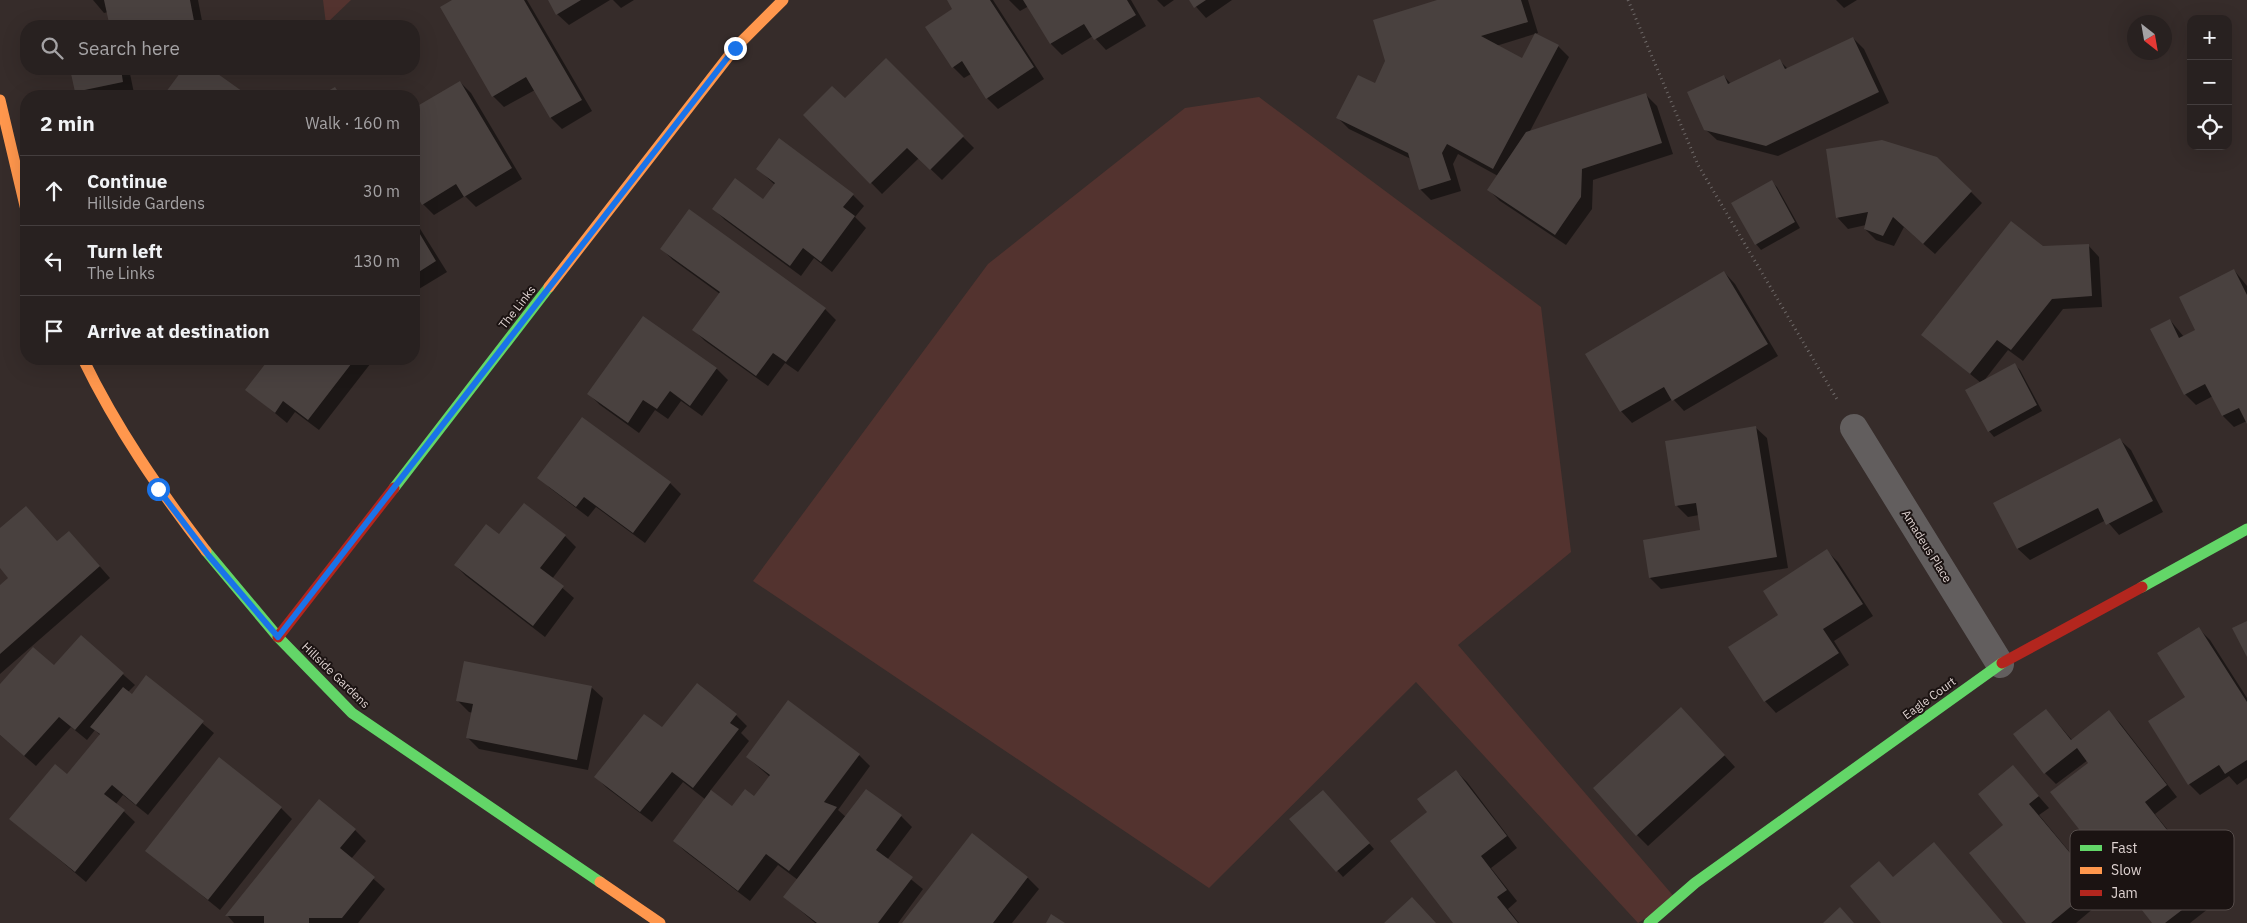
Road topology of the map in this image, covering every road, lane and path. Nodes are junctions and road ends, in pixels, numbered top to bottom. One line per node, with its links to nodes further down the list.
1 (783, 0): 8 (street, The Links)
2 (1628, 0): 6 (path)
3 (0, 100): 4 (street)
4 (20, 185)
5 (86, 365): 8 (street, Hillside Gardens)
6 (1854, 428): 9 (street, Amadeus Place)
7 (2247, 529): 9 (street, Eagle Court)
8 (278, 637): 10 (street, Hillside Gardens)
9 (2000, 664): 11 (street, Eagle Court)
10 (660, 923)
11 (1649, 923)

